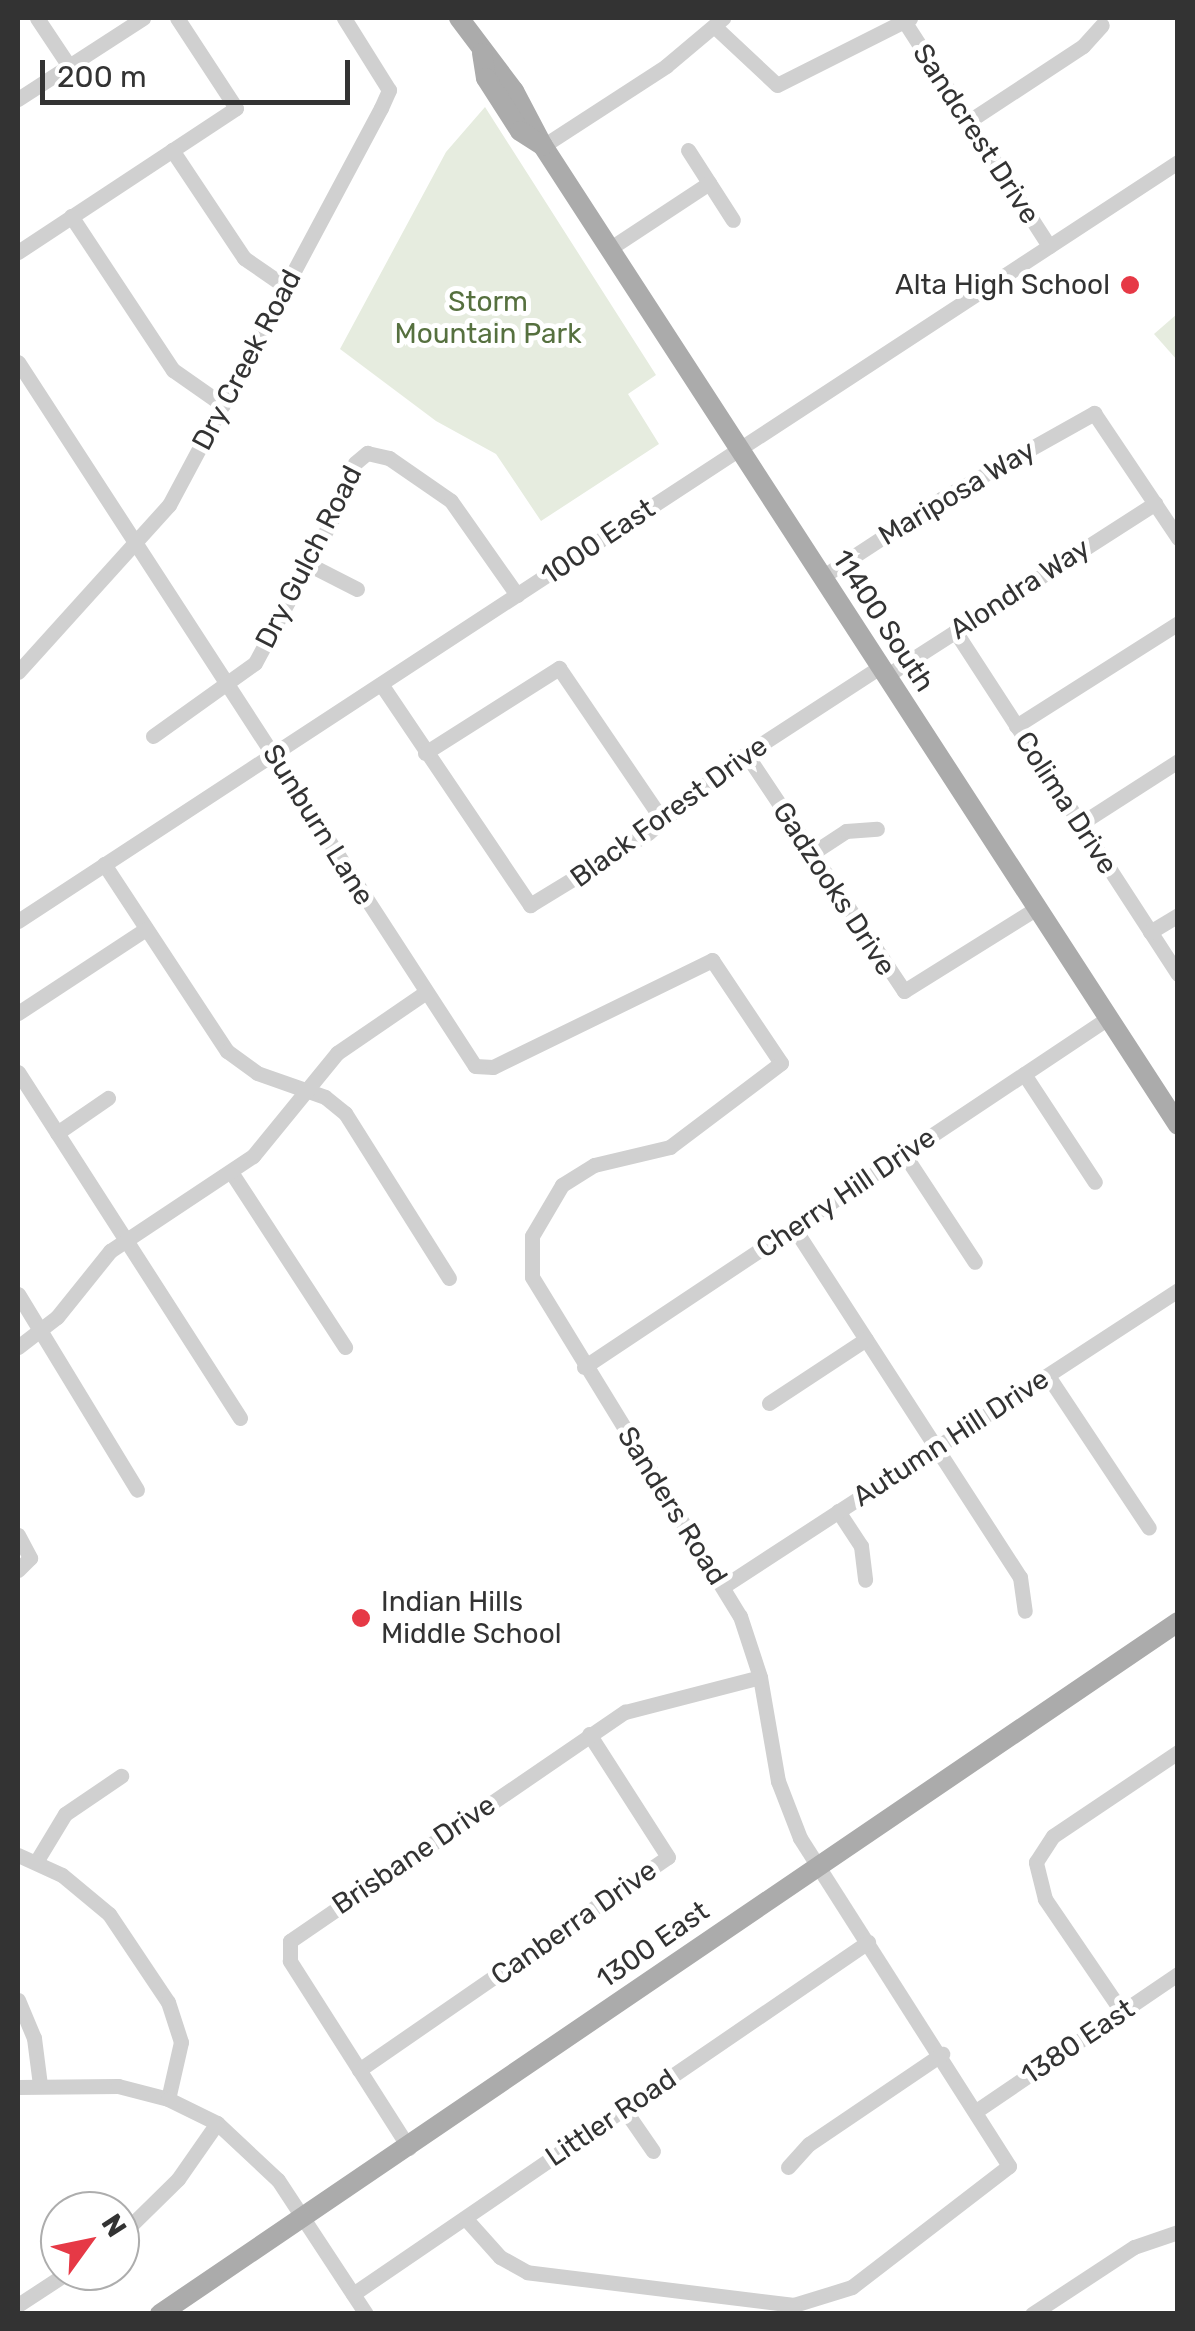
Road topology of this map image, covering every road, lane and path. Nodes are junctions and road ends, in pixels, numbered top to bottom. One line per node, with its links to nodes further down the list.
1 (37, 18): 9 (street)
2 (143, 18): 9 (street)
3 (177, 18): 13 (street)
4 (344, 18): 22 (street, Dry Creek Road)
5 (459, 18): 12 (main road, 11400 South)
6 (907, 19): 7 (street); 11 (street, Sandcrest Drive)
7 (719, 22): 12 (street)
8 (1102, 24): 11 (street)
9 (68, 66): 10 (street)
10 (18, 99)
11 (969, 122): 19 (street, Sandcrest Drive)
12 (543, 146): 20 (main road, 11400 South)
13 (172, 150): 17 (street); 22 (street)
14 (688, 150): 16 (street)
15 (1178, 162): 19 (street, 1000 East)
16 (710, 183): 18 (street); 20 (street)
17 (71, 216): 21 (street); 24 (street)
18 (733, 220)
19 (1050, 246): 25 (street, 1000 East)
20 (609, 249): 25 (main road, 11400 South)
21 (18, 252)
22 (286, 287): 24 (street, Dry Creek Road)
23 (18, 362): 28 (street, Sunburn Lane)
24 (223, 405): 28 (street, Dry Creek Road)
25 (738, 449): 30 (main road, 11400 South); 32 (street, 1000 East)
26 (1155, 503): 27 (street); 30 (street, Mariposa Way); 34 (street, Alondra Way)
27 (1178, 538)
28 (136, 544): 36 (street, Dry Creek Road); 38 (street, Sunburn Lane)
29 (308, 564): 31 (street); 32 (street, Dry Gulch Road); 38 (street, Dry Gulch Road)
30 (822, 578): 35 (main road, 11400 South)
31 (357, 590)
32 (517, 595): 37 (street, 1000 East)
33 (1178, 623): 39 (street)
34 (955, 632): 35 (street, Alondra Way); 39 (street, Colima Drive)
35 (883, 671): 43 (street, Black Forest Drive); 50 (main road, 11400 South)
36 (18, 672)
37 (381, 684): 41 (street, Black Forest Drive); 42 (street, 1000 East)
38 (228, 686): 40 (street, Dry Gulch Road); 42 (street, Sunburn Lane)
39 (1016, 726): 46 (street, Colima Drive)
40 (153, 736)
41 (425, 753): 45 (street, Black Forest Drive); 45 (street)
42 (273, 754): 49 (street, 1000 East); 57 (street, Sunburn Lane)
43 (746, 754): 45 (street, Black Forest Drive); 48 (street, Gadzooks Drive)
44 (1178, 762): 46 (street)
45 (663, 821)
46 (1080, 824): 54 (street, Colima Drive)
47 (877, 829): 48 (street)
48 (810, 854): 50 (street, Gadzooks Drive)
49 (104, 864): 52 (street, 1000 East); 53 (street)
50 (1037, 908): 59 (main road, 11400 South)
51 (1178, 915): 54 (street)
52 (18, 921)
53 (146, 929): 58 (street); 62 (street)
54 (1150, 932): 56 (street, Colima Drive)
55 (712, 960): 57 (street, Sunburn Lane); 79 (street, Sanders Road)
56 (1178, 974)
57 (426, 992): 62 (street)
58 (18, 1013)
59 (1108, 1018): 61 (street, Cherry Hill Drive); 64 (main road, 11400 South)
60 (18, 1072): 65 (street)
61 (1024, 1074): 66 (street, Cherry Hill Drive); 68 (street)
62 (306, 1090): 67 (street); 72 (street)
63 (108, 1098): 65 (street)
64 (1178, 1124)
65 (57, 1132): 70 (street)
66 (904, 1154): 69 (street, Cherry Hill Drive); 71 (street)
67 (231, 1172): 70 (street); 78 (street)
68 (1095, 1182)
69 (794, 1228): 76 (street); 79 (street, Cherry Hill Drive)
70 (127, 1240): 75 (street); 82 (street)
71 (975, 1262)
72 (449, 1278)
73 (18, 1294): 75 (street)
74 (1175, 1299): 80 (street, Autumn Hill Drive)
75 (39, 1334): 77 (street); 84 (street)
76 (866, 1339): 81 (street); 83 (street)
77 (18, 1347)
78 (345, 1347)
79 (584, 1367): 90 (street, Sanders Road)
80 (1048, 1376): 83 (street, Autumn Hill Drive); 86 (street)
81 (770, 1402)
82 (240, 1418)
83 (936, 1446): 85 (street, Autumn Hill Drive); 91 (street)
84 (137, 1490)
85 (838, 1511): 89 (street); 90 (street, Autumn Hill Drive)
86 (1150, 1528)
87 (18, 1535): 88 (street)
88 (24, 1564)
89 (865, 1580)
90 (724, 1586): 93 (street, Sanders Road)
91 (1025, 1611)
92 (1178, 1622): 99 (main road, 1300 East)
93 (760, 1677): 94 (street, Brisbane Drive); 99 (street, Sanders Road)
94 (589, 1734): 105 (street, Brisbane Drive); 105 (street, Canberra Drive)
95 (1178, 1752): 103 (street)
96 (121, 1776): 98 (street)
97 (18, 1856): 98 (street)
98 (36, 1862): 108 (street)
99 (817, 1866): 100 (street, Sanders Road); 112 (main road, 1300 East)
100 (868, 1942): 104 (street, Sanders Road); 109 (street, Littler Road)
101 (1178, 1974): 103 (street, 1380 East)
102 (18, 2000): 106 (street)
103 (1122, 2012): 110 (street, 1380 East)
104 (942, 2054): 110 (street, Sanders Road); 114 (street)
105 (359, 2070): 112 (street, Brisbane Drive)
106 (40, 2085): 107 (street); 108 (street)
107 (18, 2087)
108 (168, 2099): 111 (street)
109 (624, 2109): 113 (street); 116 (street, Littler Road)
110 (979, 2110): 116 (street, Sanders Road)
111 (217, 2123): 115 (street); 117 (street)
112 (409, 2148): 117 (main road, 1300 East)
113 (654, 2151)
114 (788, 2167)
115 (140, 2216)
116 (465, 2218): 120 (street, Littler Road)
117 (304, 2219): 120 (street); 122 (main road, 1300 East)
118 (1178, 2232): 124 (street)
119 (40, 2291): 121 (street)
120 (353, 2294): 123 (street)
121 (18, 2305)
122 (160, 2314)
123 (366, 2314)
124 (1032, 2314)

